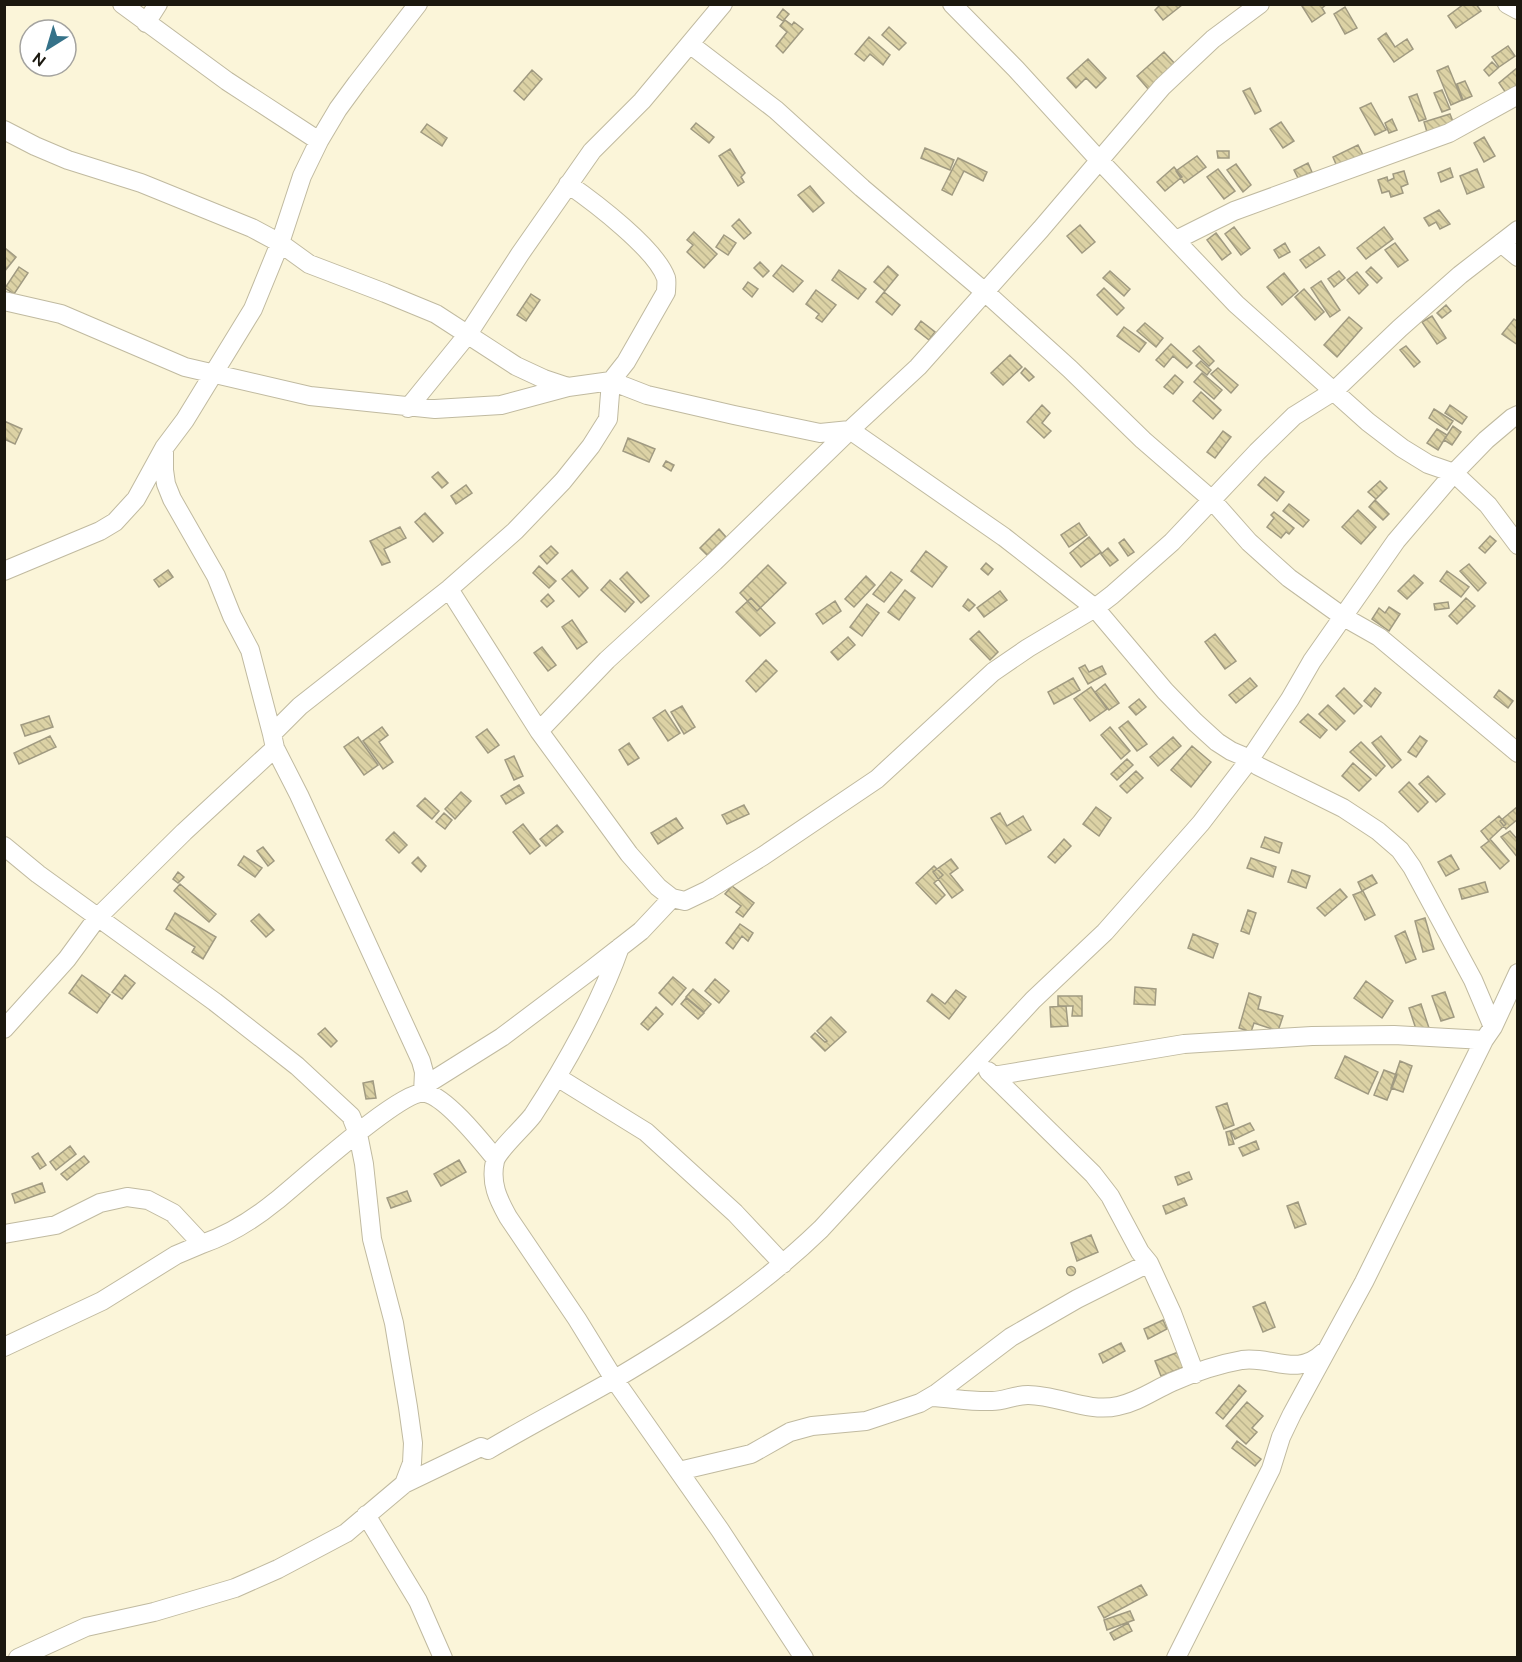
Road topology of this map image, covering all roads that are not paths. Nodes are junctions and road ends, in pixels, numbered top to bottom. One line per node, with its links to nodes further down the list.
1 (122, 4): 9 (street)
2 (158, 4): 9 (street)
3 (418, 4): 13 (street)
4 (723, 4): 10 (street)
5 (1260, 4): 14 (street)
6 (1507, 4): 8 (street)
7 (957, 6): 14 (street)
8 (1518, 10)
9 (146, 23): 13 (street)
10 (691, 45): 15 (street); 21 (street)
11 (1518, 95): 17 (street)
12 (4, 130): 18 (street)
13 (319, 141): 18 (street)
14 (1099, 160): 17 (street); 21 (street)
15 (568, 184): 23 (street); 25 (street)
16 (1518, 230): 19 (street)
17 (1176, 240): 27 (street)
18 (280, 243): 23 (street); 24 (street)
19 (1501, 243): 20 (street); 27 (street)
20 (1518, 257)
21 (986, 292): 30 (street); 33 (street)
22 (4, 301): 24 (street)
23 (468, 334): 26 (street); 28 (street)
24 (212, 373): 28 (street); 31 (street)
25 (611, 381): 26 (street); 30 (street); 36 (street)
26 (568, 387): 28 (street)
27 (1334, 391): 32 (street); 33 (street)
28 (408, 408)
29 (1518, 415): 32 (street)
30 (850, 430): 37 (street); 39 (street)
31 (164, 448): 35 (street); 40 (street)
32 (1454, 473): 34 (street); 38 (street)
33 (1211, 499): 37 (street); 38 (street)
34 (1518, 545)
35 (4, 571)
36 (449, 589): 39 (street); 40 (street)
37 (1095, 608): 42 (street); 44 (street)
38 (1342, 616): 41 (street); 42 (street)
39 (539, 731): 44 (street)
40 (274, 741): 45 (street); 53 (street)
41 (1518, 753)
42 (1250, 759): 49 (street); 50 (street)
43 (4, 846): 45 (street)
44 (672, 898): 46 (street)
45 (97, 918): 48 (street); 54 (street)
46 (620, 947): 52 (street); 53 (street)
47 (1518, 973): 49 (street)
48 (4, 1029)
49 (1489, 1033): 51 (street); 60 (street)
50 (979, 1060): 51 (street); 59 (street)
51 (993, 1076): 58 (street)
52 (556, 1077): 55 (street); 59 (street)
53 (424, 1089): 54 (street); 55 (street)
54 (358, 1134): 57 (street); 66 (street)
55 (495, 1158): 63 (street)
56 (4, 1234): 57 (street)
57 (201, 1244): 61 (street)
58 (1149, 1263): 62 (street); 64 (street)
59 (783, 1264): 63 (street)
60 (1331, 1344): 62 (street); 73 (street)
61 (4, 1347)
62 (1195, 1374): 64 (street)
63 (614, 1379): 65 (street); 66 (street)
64 (932, 1397): 65 (street)
65 (678, 1471): 72 (street)
66 (404, 1484): 67 (street)
67 (366, 1515): 70 (street); 71 (street)
68 (4, 1652): 69 (street)
69 (9, 1658)
70 (18, 1658)
71 (443, 1658)
72 (804, 1658)
73 (1176, 1658)

